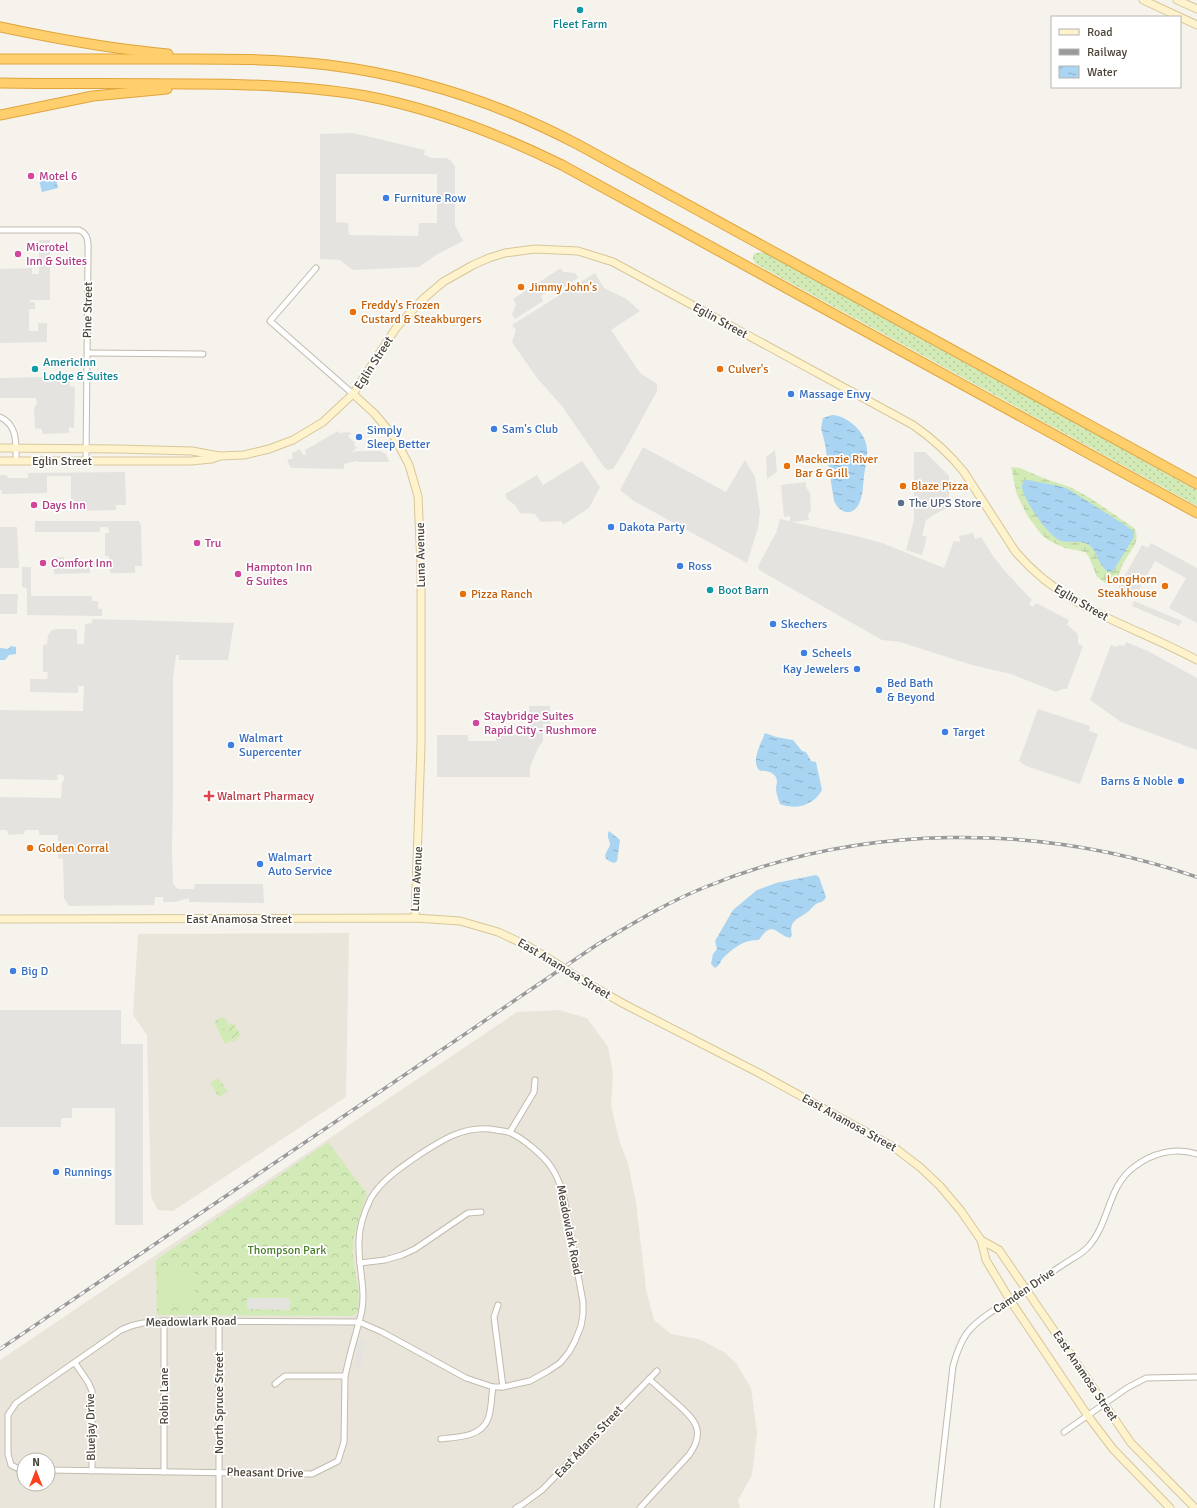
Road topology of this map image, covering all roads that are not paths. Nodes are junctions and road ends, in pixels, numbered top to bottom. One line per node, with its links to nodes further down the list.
1 (1143, 0): 4 (street)
2 (1177, 0): 3 (street)
3 (1197, 9)
4 (1178, 16)
5 (1181, 18): 6 (street)
6 (1197, 25)
7 (0, 27): 8 (highway)
8 (229, 58): 9 (highway); 18 (highway)
9 (0, 59)
10 (0, 83): 11 (highway)
11 (260, 85): 12 (highway); 27 (highway)
12 (0, 115)
13 (0, 230): 15 (street, Pine Street)
14 (316, 268): 17 (street, Luna Avenue)
15 (88, 353): 16 (street); 22 (street, Pine Street)
16 (203, 354)
17 (353, 394): 23 (street, Eglin Street); 32 (street, Eglin Street); 33 (street, Luna Avenue)
18 (1043, 400): 28 (highway); 29 (highway)
19 (0, 417): 21 (street)
20 (0, 448): 21 (street, Eglin Street)
21 (16, 448): 22 (street, Eglin Street); 25 (street)
22 (87, 448): 23 (street, Eglin Street); 26 (street, Pine Street)
23 (220, 456): 26 (street, Eglin Street)
24 (0, 461): 25 (street, Eglin Street)
25 (16, 461): 26 (street, Eglin Street)
26 (86, 461)
27 (1128, 475): 30 (highway); 31 (highway)
28 (1197, 478)
29 (1197, 484)
30 (1197, 513)
31 (1197, 519)
32 (1197, 660)
33 (415, 918): 34 (street, East Anamosa Street); 39 (street, East Anamosa Street, bridge)
34 (0, 920)
35 (535, 1080): 36 (street)
36 (510, 1132): 40 (street, Meadowlark Road); 54 (street, Meadowlark Road)
37 (1197, 1154): 41 (street, Camden Drive)
38 (482, 1212): 40 (street)
39 (981, 1240): 41 (street, East Anamosa Street); 42 (street, East Anamosa Street)
40 (360, 1263): 46 (street, Meadowlark Road)
41 (1026, 1289): 42 (street, Camden Drive); 55 (street, East Anamosa Street)
42 (1010, 1300): 56 (street, East Anamosa Street); 68 (street, Camden Drive)
43 (498, 1305): 54 (street)
44 (164, 1321): 45 (street, Meadowlark Road); 47 (street, Meadowlark Road); 62 (street, Robin Lane)
45 (219, 1321): 46 (street, Meadowlark Road); 63 (street, North Spruce Street)
46 (360, 1322): 49 (street, Pheasant Drive); 53 (street, Meadowlark Road)
47 (75, 1363): 59 (street, Meadowlark Road); 61 (street, Bluejay Drive)
48 (657, 1371): 51 (street, East Adams Street)
49 (345, 1376): 52 (street); 63 (street, Pheasant Drive)
50 (1197, 1377): 55 (street)
51 (649, 1379): 64 (street, East Adams Street); 67 (street)
52 (275, 1384)
53 (493, 1387): 54 (street, Meadowlark Road); 58 (street)
54 (503, 1387)
55 (1104, 1405): 56 (street); 70 (street, East Anamosa Street)
56 (1088, 1416): 57 (street); 69 (street, East Anamosa Street)
57 (1064, 1432)
58 (441, 1439)
59 (16, 1468)
60 (56, 1470): 61 (street, Pheasant Drive)
61 (92, 1471): 62 (street, Pheasant Drive)
62 (164, 1472): 63 (street, Pheasant Drive)
63 (218, 1472): 65 (street, North Spruce Street)
64 (524, 1506): 66 (street, East Adams Street)
65 (219, 1508)
66 (516, 1508)
67 (640, 1508)
68 (937, 1508)
69 (1170, 1508)
70 (1195, 1508)

